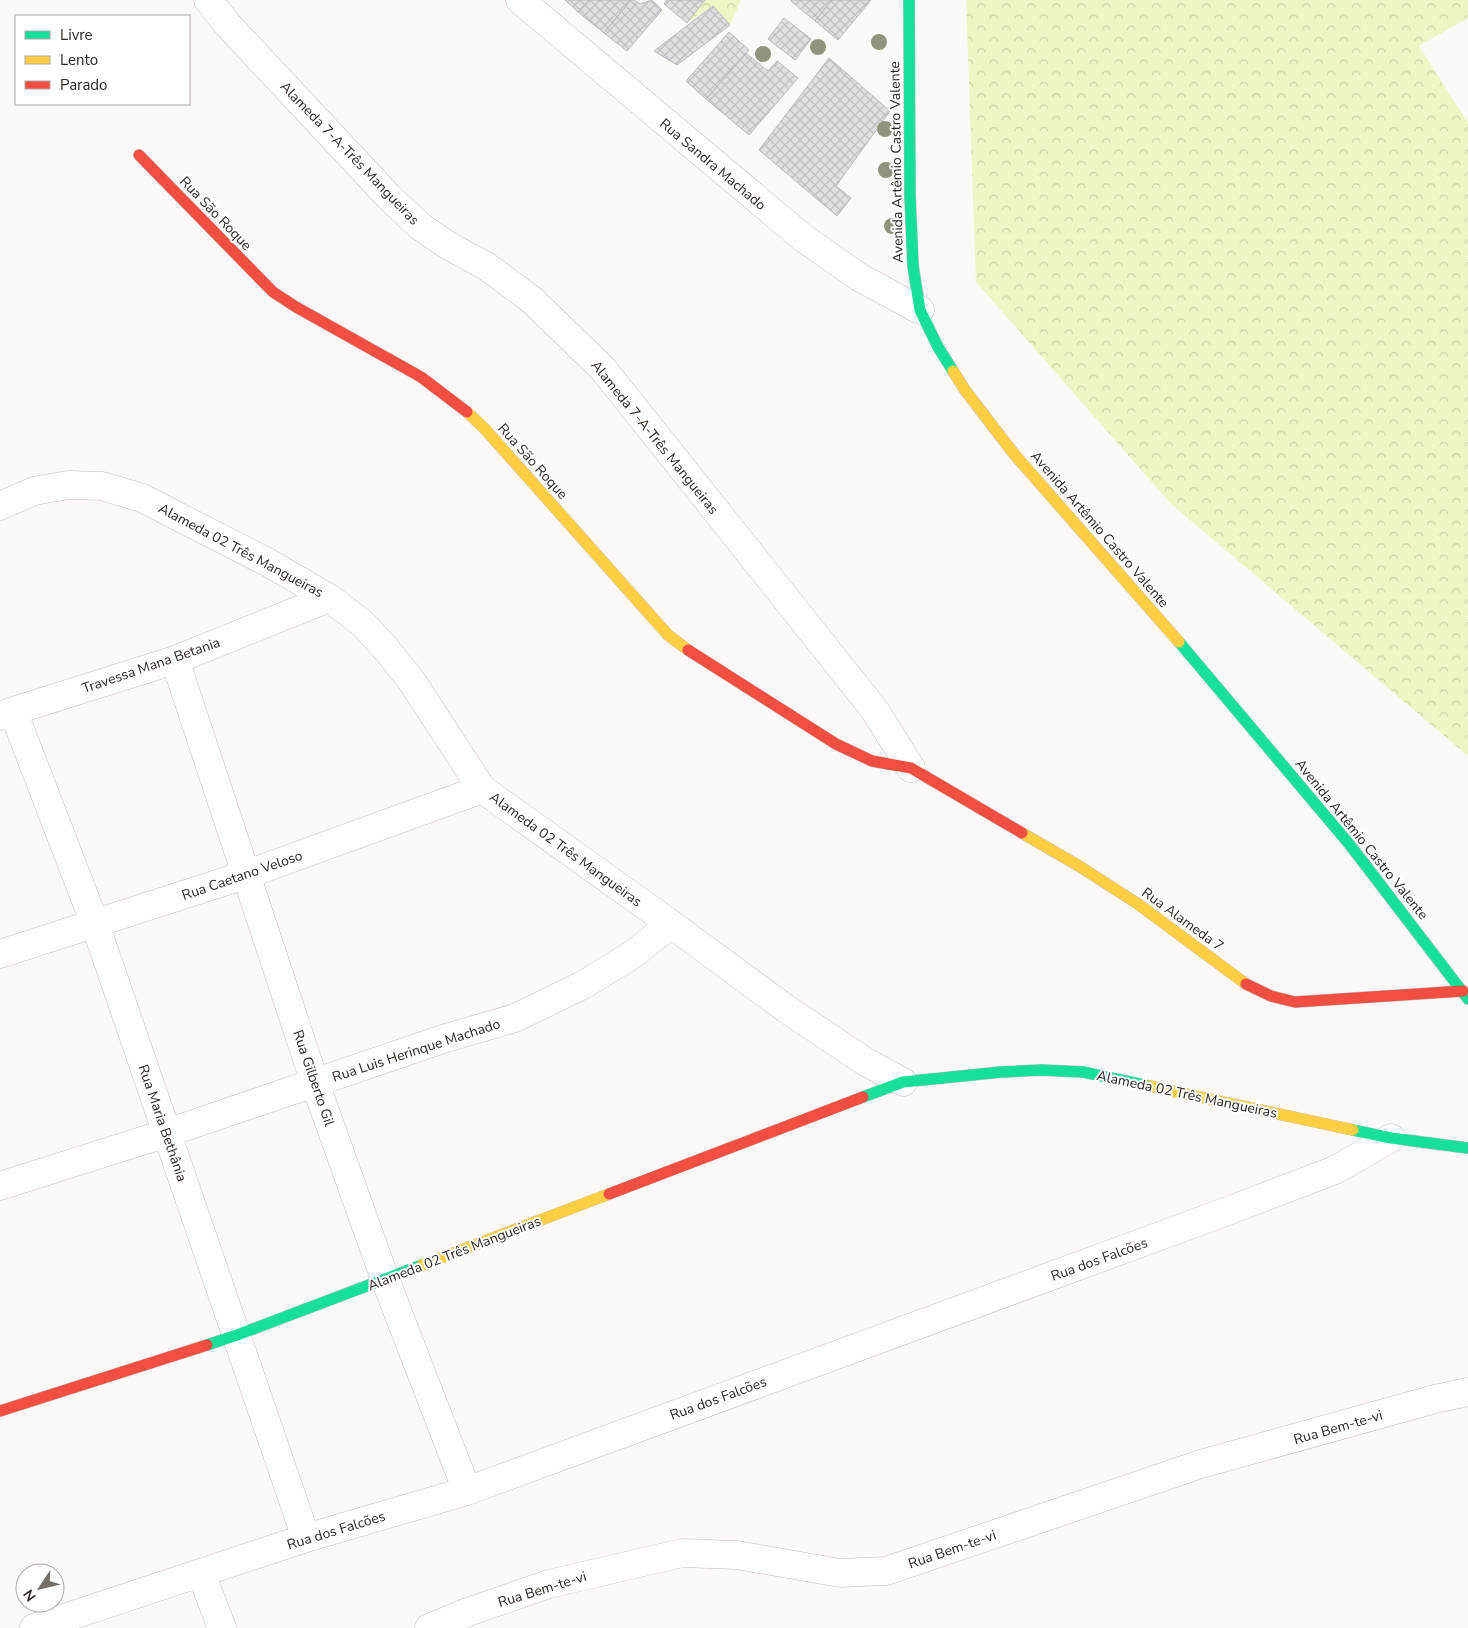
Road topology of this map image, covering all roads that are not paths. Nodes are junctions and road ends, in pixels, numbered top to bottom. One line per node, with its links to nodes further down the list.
1 (208, 0): 10 (street, Alameda 7-A-Três Mangueiras)
2 (520, 0): 5 (street, Rua Sandra Machado)
3 (905, 3): 5 (street, Avenida Artêmio Castro Valente)
4 (139, 155): 10 (street, Rua São Roque)
5 (920, 310): 16 (street, Avenida Artêmio Castro Valente)
6 (0, 506): 7 (street, Alameda 02 Três Mangueiras)
7 (329, 598): 8 (street, Travessa Mana Betania); 11 (street, Alameda 02 Três Mangueiras)
8 (175, 660): 9 (street, Travessa Mana Betania); 12 (street, Rua Gilberto Gil)
9 (6, 714): 13 (street, Rua Maria Bethânia)
10 (912, 768): 16 (street, Rua Alameda 7)
11 (482, 789): 12 (street, Rua Caetano Veloso); 14 (street, Alameda 02 Três Mangueiras)
12 (245, 875): 13 (street, Rua Caetano Veloso); 18 (street, Rua Gilberto Gil)
13 (95, 924): 15 (street, Rua Caetano Veloso); 19 (street, Rua Maria Bethânia)
14 (671, 924): 17 (street, Alameda 02 Três Mangueiras); 18 (street, Rua Luis Herinque Machado)
15 (0, 954)
16 (1465, 995)
17 (903, 1082): 20 (street, Alameda 02 Três Mangueiras); 23 (street, Alameda 02 Três Mangueiras)
18 (315, 1083): 19 (street, Rua Luis Herinque Machado); 23 (street, Rua Gilberto Gil)
19 (167, 1133): 22 (street, Rua Luis Herinque Machado); 24 (street, Rua Maria Bethânia)
20 (1391, 1138): 21 (street, Alameda 02 Três Mangueiras); 27 (street, Rua dos Falcões)
21 (1468, 1148)
22 (0, 1186)
23 (385, 1279): 24 (street, Alameda 02 Três Mangueiras); 27 (street, Rua Gilberto Gil)
24 (237, 1335): 26 (street, Alameda 02 Três Mangueiras); 28 (street, Rua Maria Bethânia)
25 (1468, 1392): 32 (street, Rua Bem-te-vi)
26 (0, 1411)
27 (467, 1491): 28 (street, Rua dos Falcões)
28 (306, 1538): 29 (street, Rua dos Falcões)
29 (201, 1573): 30 (street, Rua dos Falcões); 31 (street)
30 (34, 1628)
31 (222, 1628)
32 (429, 1628)

